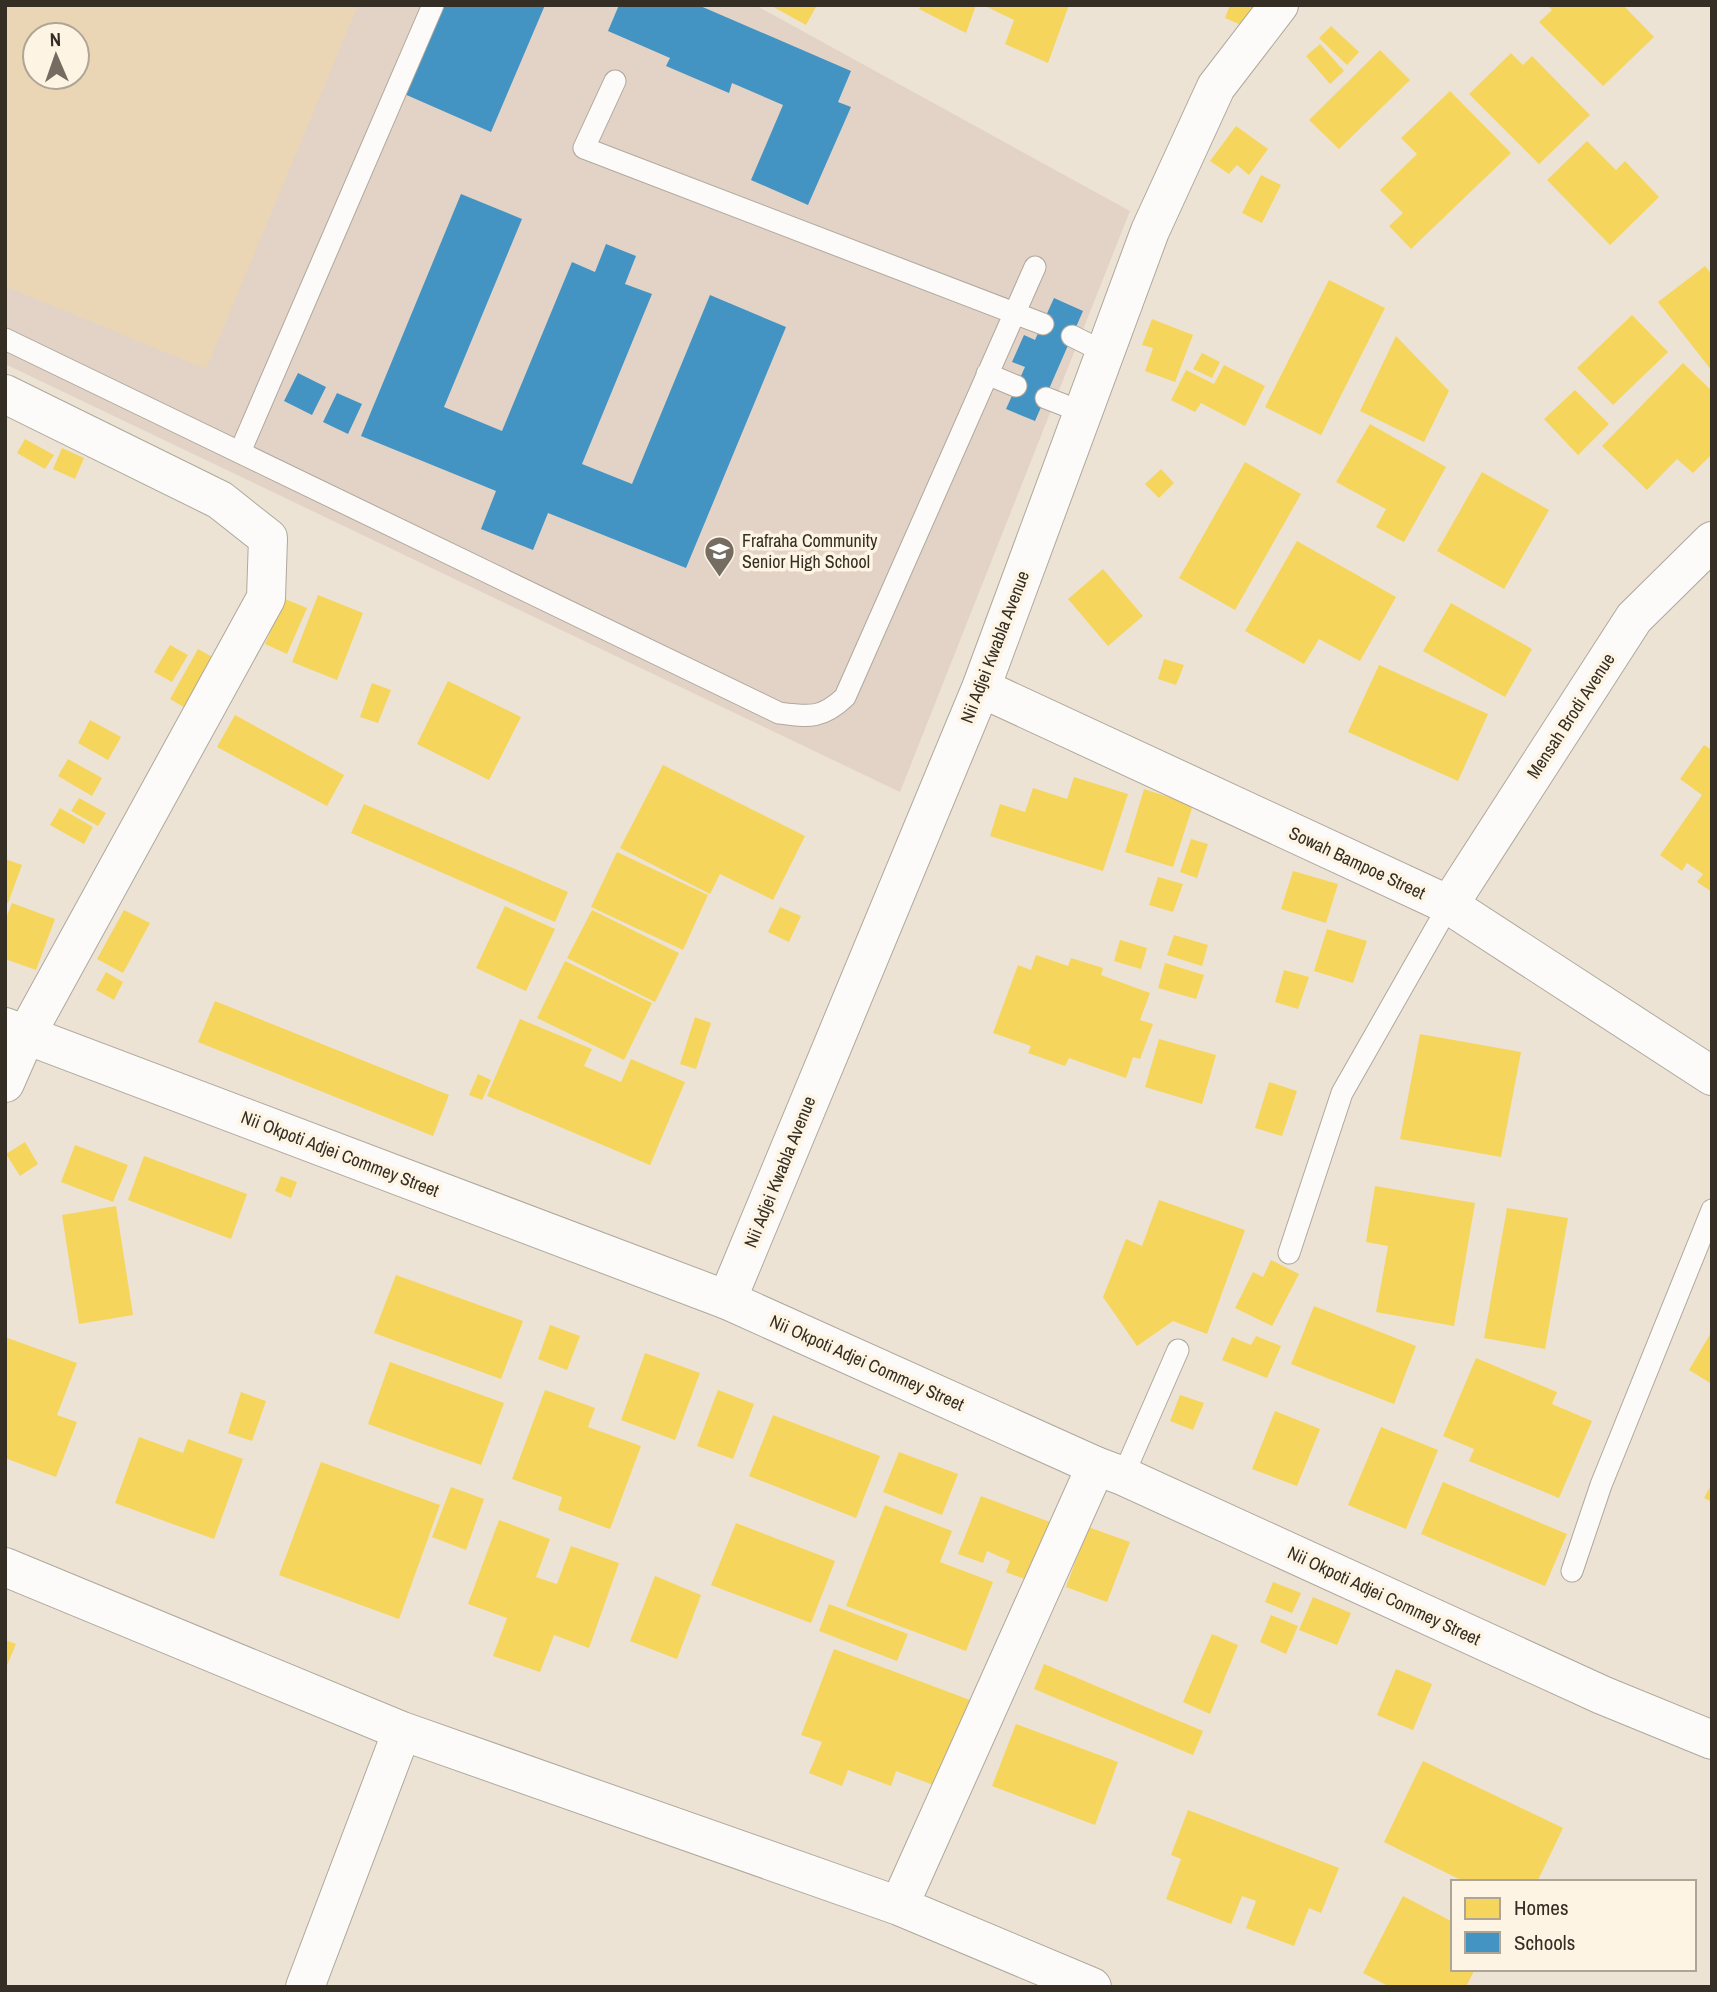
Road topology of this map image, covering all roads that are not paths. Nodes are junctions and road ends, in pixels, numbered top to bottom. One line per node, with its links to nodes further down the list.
1 (433, 5): 15 (lane)
2 (1279, 5): 9 (street, Nii Adjei Kwabla Avenue)
3 (615, 80): 5 (lane)
4 (1035, 267): 5 (lane)
5 (1015, 312): 6 (lane); 10 (lane)
6 (1043, 324)
7 (1072, 336): 9 (lane)
8 (5, 339): 15 (lane)
9 (1106, 353): 14 (street, Nii Adjei Kwabla Avenue)
10 (988, 374): 11 (lane); 15 (lane)
11 (1016, 386)
12 (5, 394): 19 (street)
13 (1046, 398): 14 (lane)
14 (1082, 411): 17 (street, Nii Adjei Kwabla Avenue)
15 (240, 453)
16 (1705, 559): 18 (street, Mensah Brodi Avenue)
17 (981, 688): 18 (street, Sowah Bampoe Street); 24 (street, Nii Adjei Kwabla Avenue)
18 (1449, 905): 20 (street, Sowah Bampoe Street); 23 (lane)
19 (16, 1031): 21 (street); 24 (street, Nii Okpoti Adjei Commey Street)
20 (1712, 1076)
21 (5, 1083)
22 (1712, 1210): 28 (lane)
23 (1289, 1253)
24 (727, 1300): 26 (street, Nii Okpoti Adjei Commey Street)
25 (1178, 1350): 26 (lane)
26 (1110, 1471): 30 (street, Nii Okpoti Adjei Commey Street); 31 (street)
27 (5, 1567): 29 (street)
28 (1572, 1571)
29 (402, 1731): 31 (street); 32 (street)
30 (1712, 1740)
31 (899, 1906): 33 (street)
32 (305, 1987)
33 (1093, 1987)

